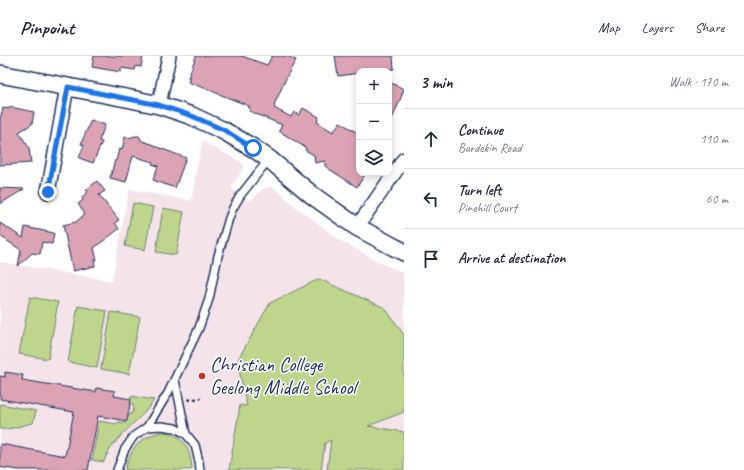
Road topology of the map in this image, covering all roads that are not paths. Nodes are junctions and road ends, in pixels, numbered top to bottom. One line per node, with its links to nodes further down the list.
1 (169, 56): 4 (street)
2 (0, 74): 3 (street)
3 (68, 87): 4 (street); 7 (street)
4 (159, 105): 5 (street)
5 (269, 159): 8 (street); 10 (lane)
6 (404, 159): 8 (street)
7 (48, 192)
8 (357, 227): 9 (street)
9 (404, 252)
10 (175, 380): 11 (lane); 12 (lane)
11 (147, 427): 12 (lane); 13 (lane)
12 (186, 434): 14 (lane)
13 (117, 470)
14 (200, 470)

